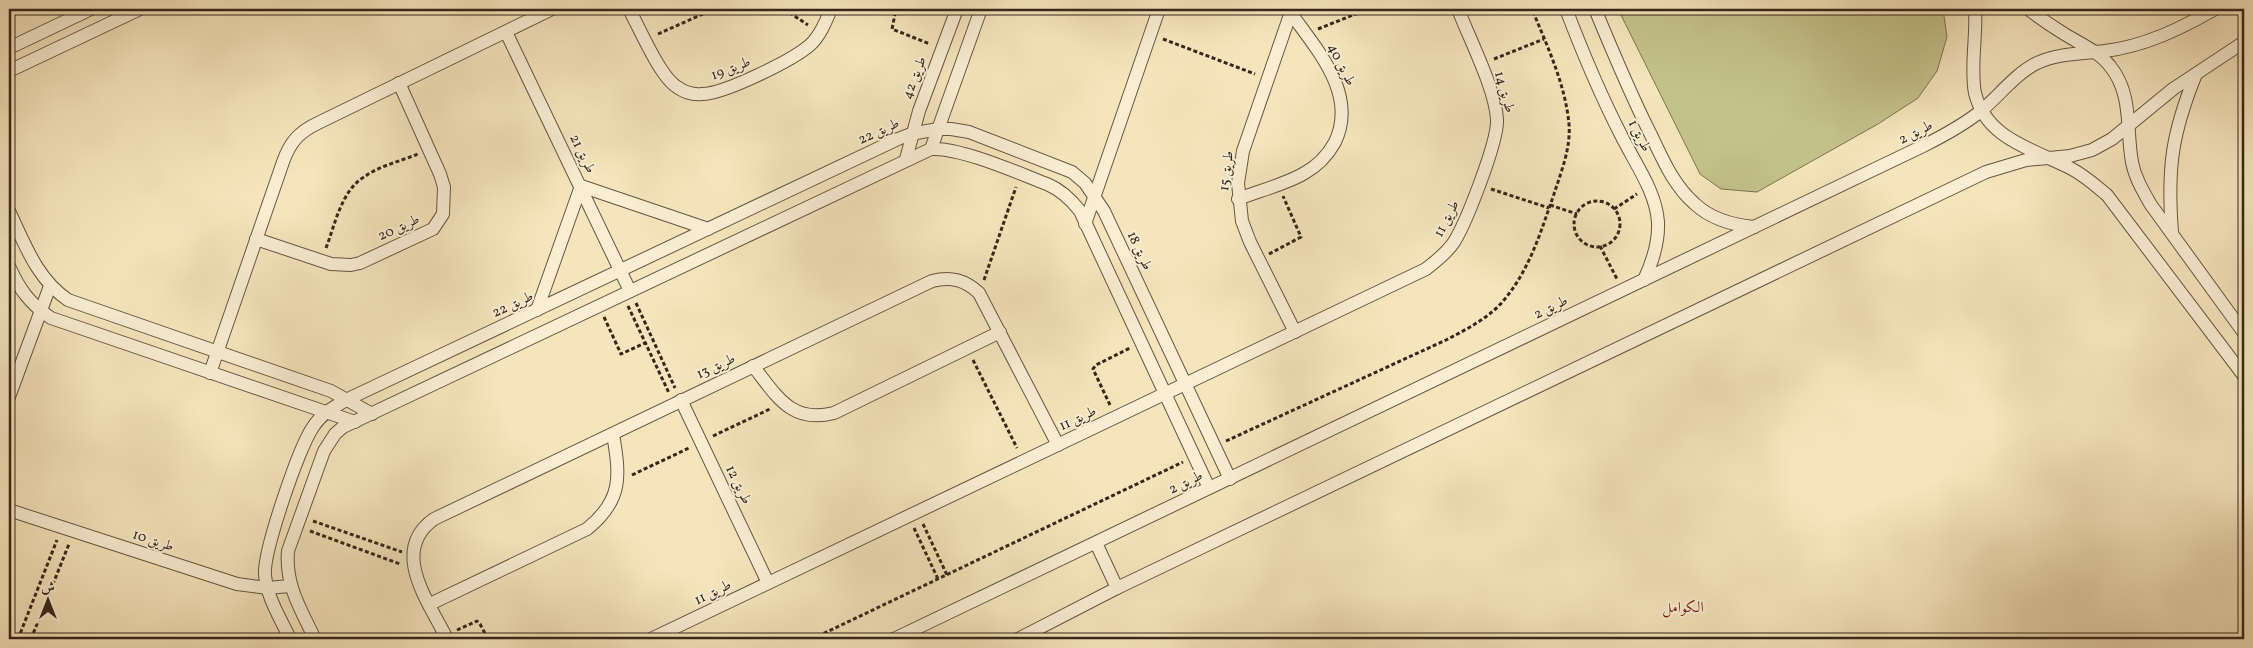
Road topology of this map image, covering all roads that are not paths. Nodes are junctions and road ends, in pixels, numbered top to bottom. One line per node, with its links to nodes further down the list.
1 (91, 9): 18 (street)
2 (140, 9): 20 (street)
3 (552, 9): 16 (street)
4 (629, 9): 5 (street, طريق 19)
5 (831, 9)
6 (957, 9): 26 (street, طريق 42)
7 (981, 9): 25 (street)
8 (1159, 9): 32 (street)
9 (1458, 9): 30 (street, طريق 14)
10 (1566, 9): 42 (street, طريق 1)
11 (1595, 9): 36 (street, طريق 1)
12 (1975, 9): 23 (street)
13 (2028, 9): 19 (street)
14 (2214, 9): 19 (street, طريق 2)
15 (1291, 10): 33 (street, طريق 15); 33 (street, طريق 40)
16 (506, 32): 22 (street); 31 (street, طريق 21)
17 (2244, 42): 21 (street)
18 (9, 48)
19 (2096, 52): 23 (street, طريق 2); 24 (street)
20 (9, 71)
21 (2196, 74): 24 (street); 38 (street)
22 (399, 83): 39 (street); 39 (street, طريق 20)
23 (1982, 110): 28 (street); 36 (street, طريق 2)
24 (2129, 124): 28 (street); 38 (street)
25 (938, 129): 26 (street, طريق 22); 27 (street); 32 (street, طريق 18)
26 (911, 134): 29 (street, طريق 42); 37 (street, طريق 22)
27 (931, 149): 29 (street); 35 (street)
28 (2047, 158): 53 (street); 71 (street)
29 (906, 159): 44 (street)
30 (1479, 184): 48 (street, طريق 11)
31 (581, 186): 37 (street); 41 (street, طريق 21); 45 (street)
32 (1094, 195): 35 (street); 54 (street, طريق 18)
33 (1238, 199): 48 (street, طريق 15)
34 (9, 211): 43 (street)
35 (1085, 224): 55 (street)
36 (1754, 227): 42 (street, طريق 2)
37 (708, 229): 41 (street, طريق 22)
38 (2172, 232): 49 (street)
39 (256, 239): 50 (street)
40 (9, 266): 46 (street)
41 (621, 270): 44 (street, طريق 21); 45 (street, طريق 22)
42 (1644, 280): 64 (street, طريق 2)
43 (50, 286): 46 (street); 50 (street)
44 (626, 293): 60 (street)
45 (537, 310): 57 (street, طريق 22)
46 (40, 311): 52 (street); 56 (street)
47 (1000, 332): 51 (street); 51 (street, طريق 13); 63 (street, طريق 13)
48 (1295, 332): 54 (street, طريق 11)
49 (2244, 333)
50 (217, 352): 52 (street); 57 (street)
51 (753, 366): 58 (street, طريق 13)
52 (210, 373): 59 (street)
53 (2244, 376)
54 (1185, 384): 55 (street, طريق 11); 64 (street, طريق 18)
55 (1165, 394): 63 (street, طريق 11); 65 (street)
56 (9, 397)
57 (348, 399): 59 (street, طريق 22); 60 (street)
58 (677, 402): 62 (street, طريق 13); 68 (street, طريق 12)
59 (325, 412): 61 (street); 70 (street, طريق 22)
60 (372, 414): 61 (street)
61 (355, 422): 69 (street)
62 (612, 434): 72 (street); 72 (street, طريق 13)
63 (1058, 445): 68 (street, طريق 11)
64 (1230, 479): 65 (street, طريق 2)
65 (1210, 488): 67 (street, طريق 2)
66 (9, 510): 70 (street, طريق 10)
67 (1096, 543): 71 (street); 77 (street, طريق 2)
68 (768, 583): 76 (street, طريق 11)
69 (290, 586): 70 (street, طريق 10); 75 (street)
70 (268, 588): 74 (street, طريق 22)
71 (1116, 588): 78 (street)
72 (430, 604): 73 (street, طريق 13)
73 (447, 638)
74 (290, 639)
75 (315, 639)
76 (651, 639)
77 (894, 639)
78 (1018, 639)

